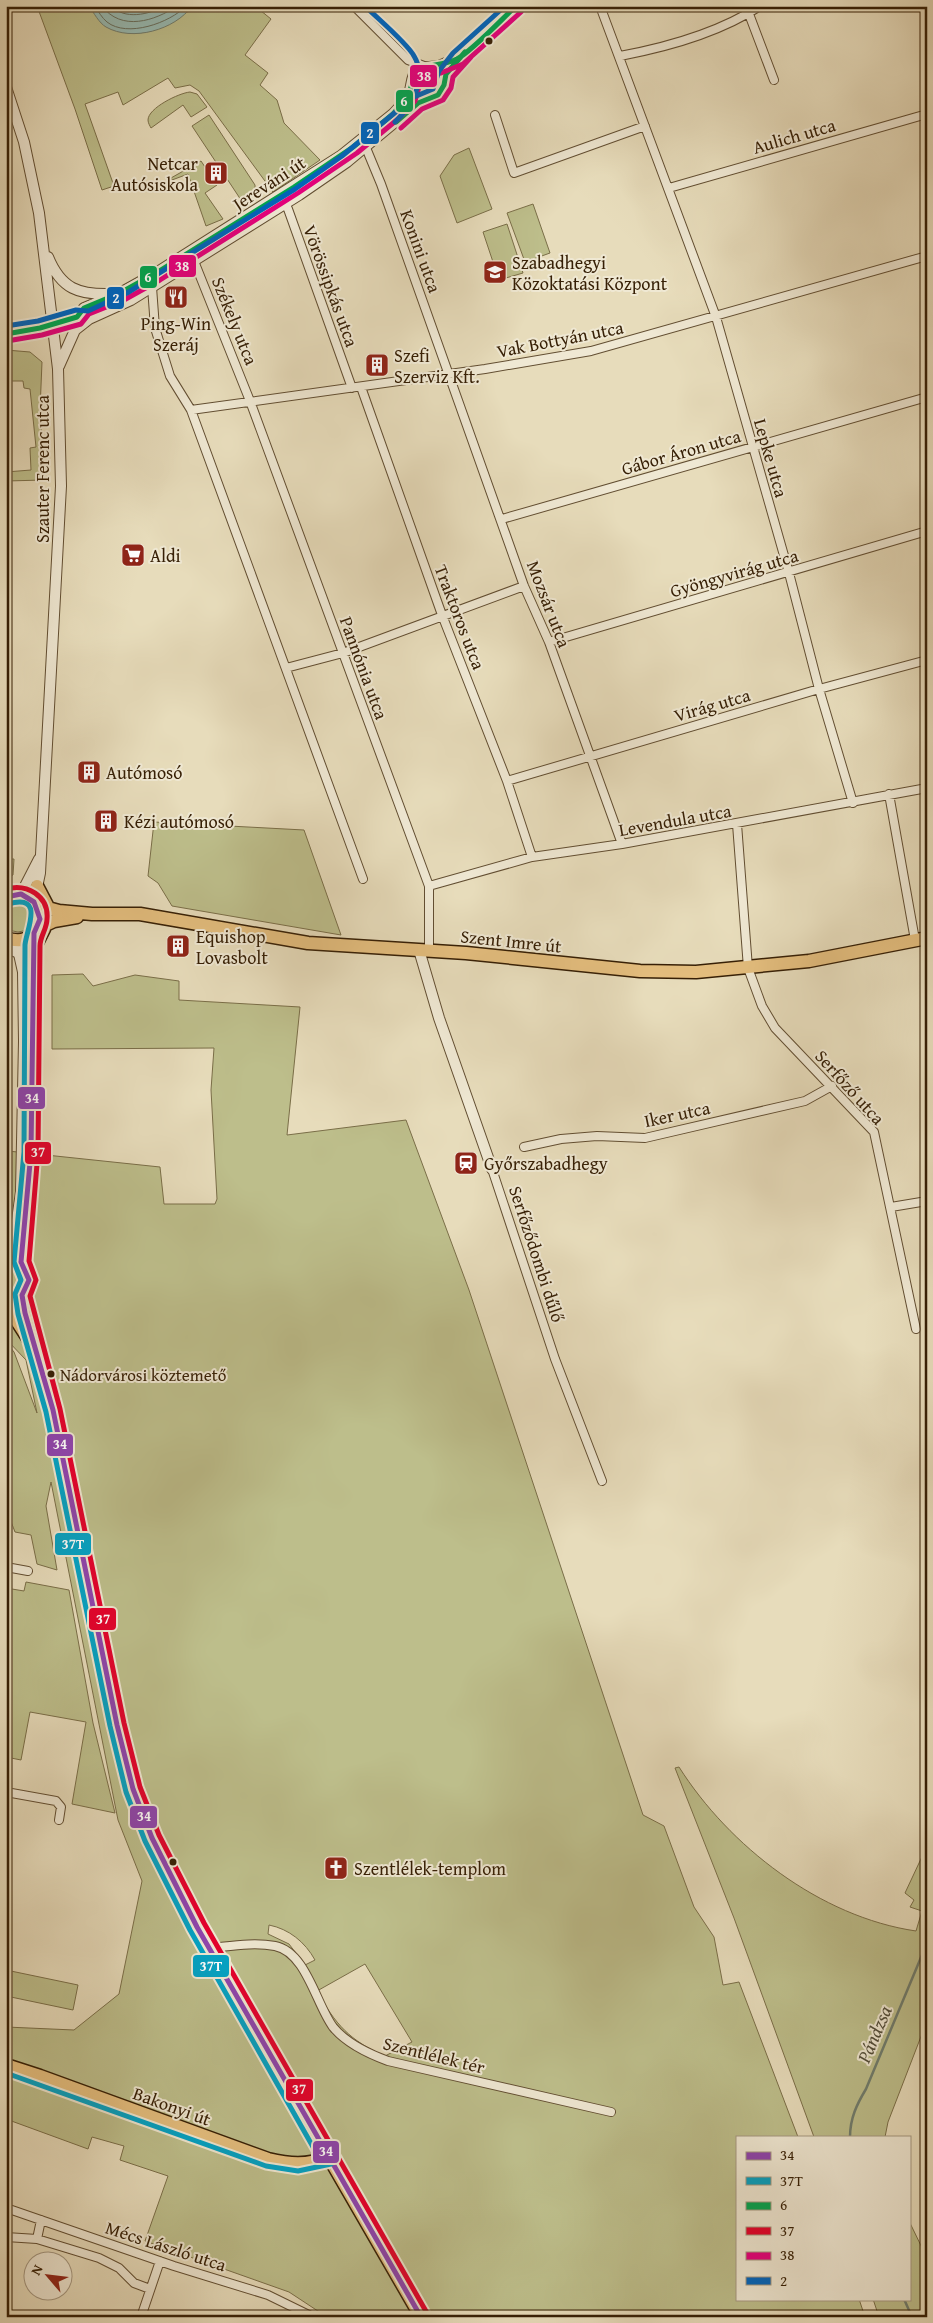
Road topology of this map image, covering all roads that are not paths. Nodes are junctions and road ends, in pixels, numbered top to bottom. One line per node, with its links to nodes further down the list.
1 (354, 6): 8 (street)
2 (516, 6): 7 (street, Jereváni út)
3 (760, 6): 5 (street)
4 (601, 7): 6 (street, Lepke utca)
5 (749, 14): 6 (street); 11 (street)
6 (620, 56): 17 (street, Lepke utca)
7 (459, 58): 9 (street, Jereváni út); 10 (street, Jereváni út)
8 (408, 60): 9 (street); 12 (street)
9 (429, 66): 10 (street); 12 (street, Jereváni út)
10 (444, 80): 14 (street, Jereváni út)
11 (774, 80)
12 (412, 82): 14 (street); 18 (street, Jereváni út)
13 (6, 87): 21 (street, Szauter Ferenc utca)
14 (428, 99): 18 (street, Jereváni út)
15 (927, 114): 19 (street, Aulich utca)
16 (495, 115): 17 (street)
17 (645, 126): 19 (street, Lepke utca)
18 (364, 144): 20 (street, Jereváni út); 32 (street, Konini utca)
19 (669, 188): 27 (street, Lepke utca)
20 (282, 200): 23 (street, Jereváni út); 34 (street, Vörössipkás utca)
21 (45, 251): 25 (street); 29 (street, Szauter Ferenc utca)
22 (927, 256): 27 (street, Vak Bottyán utca)
23 (192, 257): 24 (street, Jereváni út); 25 (street, Jereváni út); 36 (street, Székely utca)
24 (152, 287): 28 (street, Jereváni út); 37 (street)
25 (124, 291): 26 (street, Jereváni út)
26 (77, 317): 28 (street); 29 (street)
27 (716, 317): 32 (street, Vak Bottyán utca); 38 (street, Lepke utca)
28 (89, 319): 31 (street)
29 (54, 324): 30 (street); 31 (street, Szauter Ferenc utca)
30 (6, 334)
31 (58, 369): 56 (street, Szauter Ferenc utca)
32 (449, 374): 33 (street, Vak Bottyán utca); 39 (street, Mozsár utca)
33 (362, 387): 34 (street, Vak Bottyán utca); 43 (street, Traktoros utca)
34 (352, 388): 36 (street, Vak Bottyán utca)
35 (927, 397): 38 (street, Gábor Áron utca)
36 (250, 400): 37 (street, Vak Bottyán utca); 45 (street, Pannónia utca)
37 (191, 410): 47 (street)
38 (752, 447): 39 (street, Gábor Áron utca); 41 (street, Lepke utca)
39 (502, 518): 42 (street, Mozsár utca)
40 (927, 531): 41 (street, Gyöngyvirág utca)
41 (789, 573): 44 (street, Gyöngyvirág utca); 48 (street, Lepke utca)
42 (524, 586): 43 (street); 44 (street, Mozsár utca)
43 (442, 615): 45 (street); 50 (street, Traktoros utca)
44 (548, 642): 49 (street, Mozsár utca)
45 (343, 653): 47 (street); 60 (street, Pannónia utca)
46 (927, 660): 48 (street, Virág utca)
47 (286, 668): 58 (street)
48 (819, 689): 49 (street, Virág utca); 53 (street, Lepke utca)
49 (590, 756): 50 (street, Virág utca); 55 (street, Mozsár utca)
50 (507, 782): 57 (street, Traktoros utca)
51 (927, 788): 52 (street, Levendula utca)
52 (889, 794): 53 (street, Levendula utca); 67 (street)
53 (853, 803): 54 (street, Levendula utca)
54 (737, 824): 55 (street, Levendula utca); 71 (street, Serfőző utca)
55 (622, 844): 57 (street, Levendula utca)
56 (40, 856): 59 (street, Szauter Ferenc utca); 61 (street, Szauter Ferenc utca)
57 (532, 857): 60 (street, Levendula utca)
58 (363, 879)
59 (37, 886): 63 (main road)
60 (429, 886): 69 (street, Pannónia utca)
61 (21, 894): 62 (main road); 63 (main road)
62 (6, 897)
63 (40, 906): 64 (main road, Szent Imre út); 66 (main road)
64 (92, 914): 65 (main road, Szent Imre út); 69 (main road, Szent Imre út)
65 (54, 921): 66 (main road, Szent Imre út); 70 (main road)
66 (35, 931): 68 (main road, Szent Imre út); 70 (street)
67 (921, 939): 71 (main road, Szent Imre út)
68 (9, 943): 70 (street)
69 (424, 950): 71 (main road, Szent Imre út); 74 (street, Serfőződombi dűlő)
70 (26, 953): 77 (street); 79 (street)
71 (748, 968): 72 (street, Serfőző utca)
72 (832, 1086): 73 (street, Iker utca); 76 (street, Serfőző utca)
73 (524, 1148)
74 (492, 1169): 84 (street, Serfőződombi dűlő)
75 (927, 1201): 76 (street)
76 (891, 1207): 82 (street, Serfőző utca)
77 (6, 1248)
78 (6, 1257): 79 (main road)
79 (21, 1262): 80 (main road)
80 (22, 1295): 81 (main road); 83 (main road)
81 (6, 1303): 83 (main road)
82 (916, 1329)
83 (37, 1353): 89 (main road)
84 (602, 1481)
85 (6, 1567): 86 (street)
86 (28, 1571)
87 (6, 1792): 88 (street)
88 (59, 1820)
89 (210, 1948): 91 (street, Szentlélek tér); 92 (main road)
90 (6, 2065): 92 (main road, Bakonyi út)
91 (611, 2112)
92 (328, 2157): 101 (main road)
93 (6, 2208): 94 (street, Mécs László utca)
94 (41, 2220): 96 (street); 97 (street, Mécs László utca)
95 (6, 2238): 96 (street, Mécs László utca)
96 (37, 2239): 98 (street, Mécs László utca)
97 (160, 2261): 98 (street); 100 (street, Mécs László utca)
98 (150, 2289): 99 (street)
99 (141, 2317)
100 (313, 2317)
101 (421, 2317)

